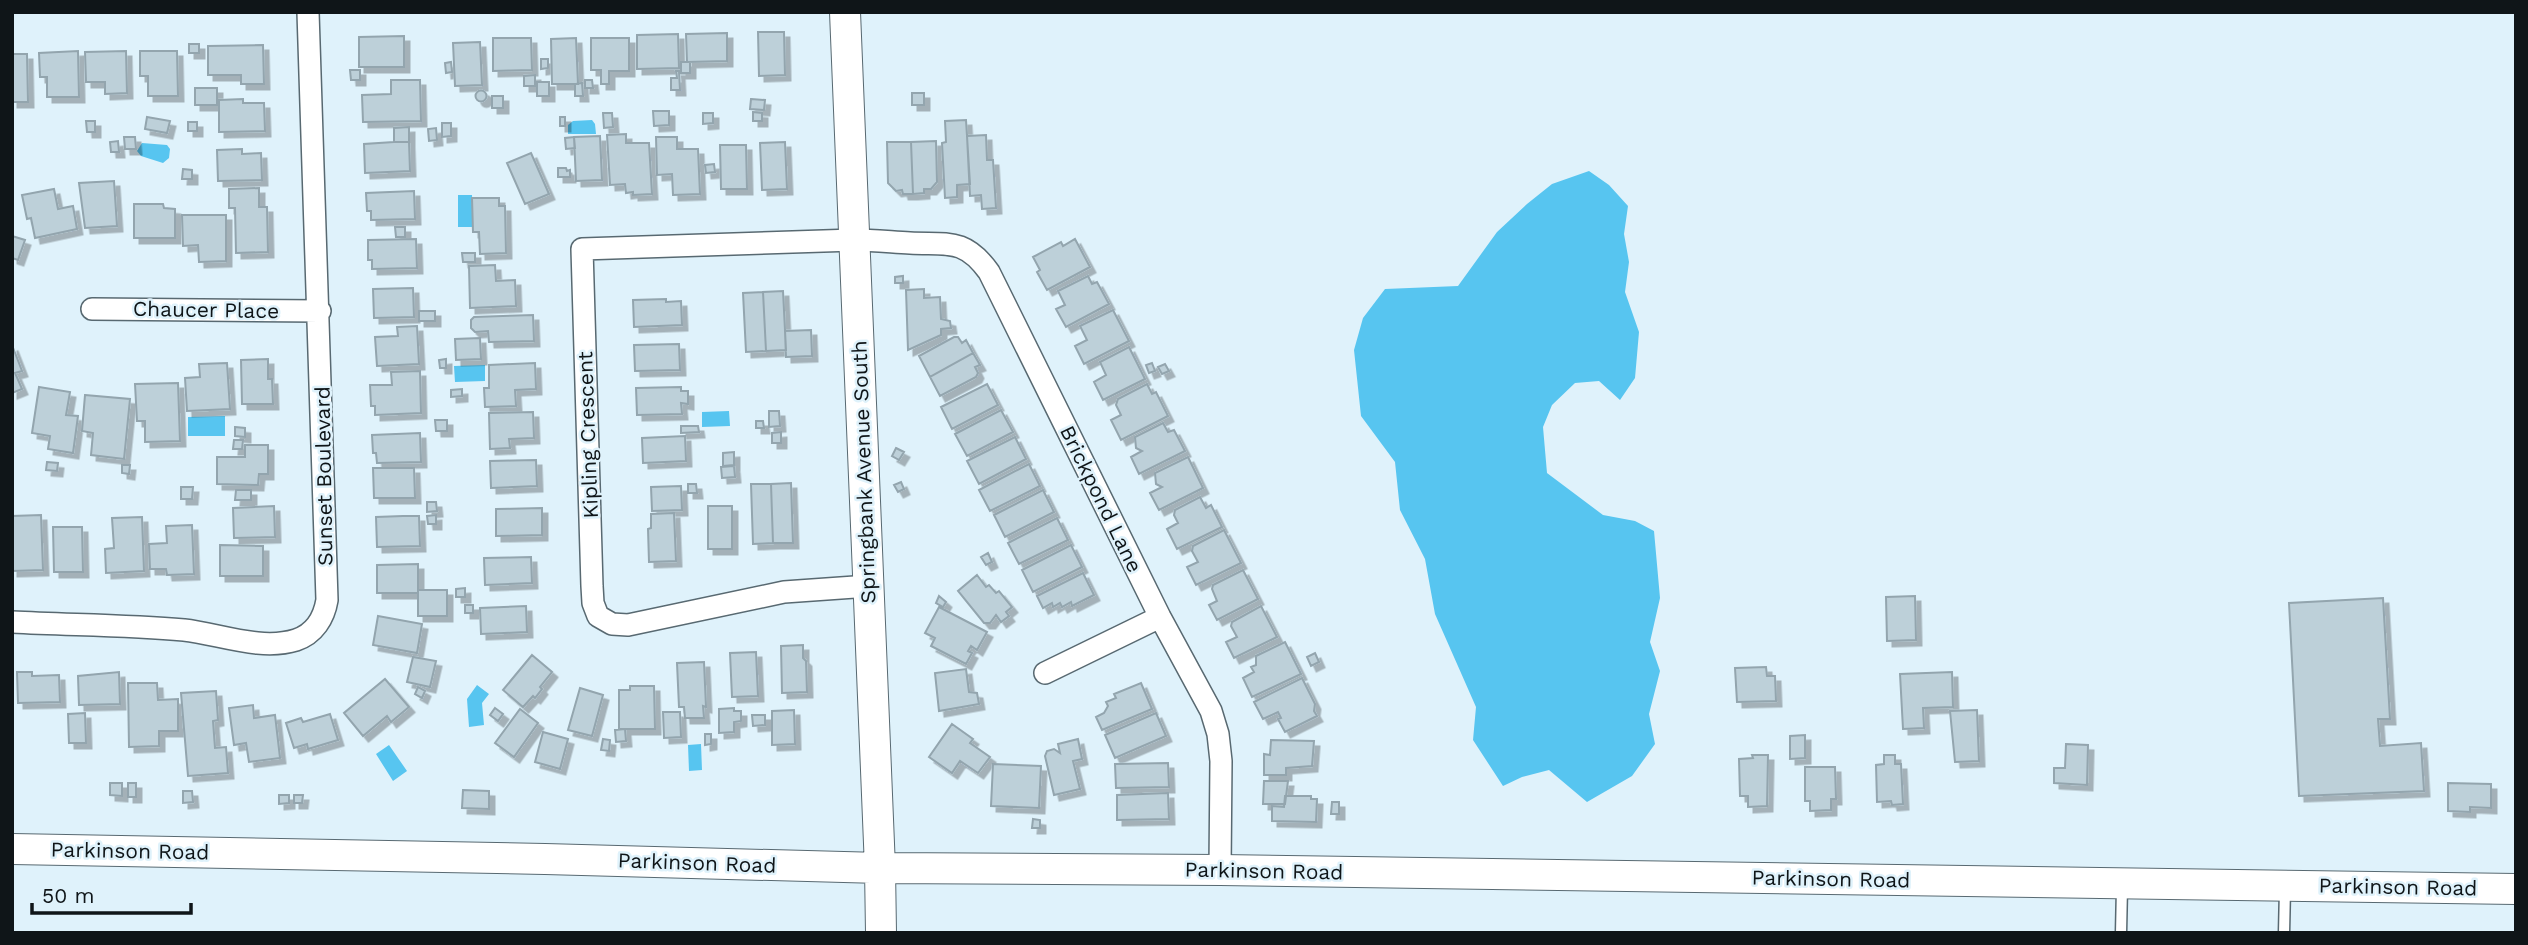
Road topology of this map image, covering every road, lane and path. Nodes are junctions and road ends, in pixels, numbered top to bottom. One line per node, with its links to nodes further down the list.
1 (308, 12): 5 (street, Sunset Boulevard)
2 (845, 12): 3 (main road, Springbank Avenue South)
3 (854, 240): 6 (main road, Springbank Avenue South); 6 (street, Kipling Crescent); 7 (street, Brickpond Lane)
4 (92, 309): 5 (street, Chaucer Place)
5 (320, 312): 8 (street, Sunset Boulevard)
6 (869, 586): 11 (main road, Springbank Avenue South)
7 (1160, 617): 9 (street); 12 (street, Brickpond Lane)
8 (12, 622)
9 (1045, 673)
10 (12, 849): 11 (main road, Parkinson Road)
11 (880, 868): 12 (main road, Parkinson Road); 16 (main road, Springbank Avenue South)
12 (1220, 870): 13 (main road, Parkinson Road)
13 (2122, 883): 14 (main road, Parkinson Road); 17 (lane)
14 (2285, 885): 15 (main road, Parkinson Road); 18 (lane)
15 (2516, 889)
16 (881, 933)
17 (2121, 933)
18 (2284, 933)

